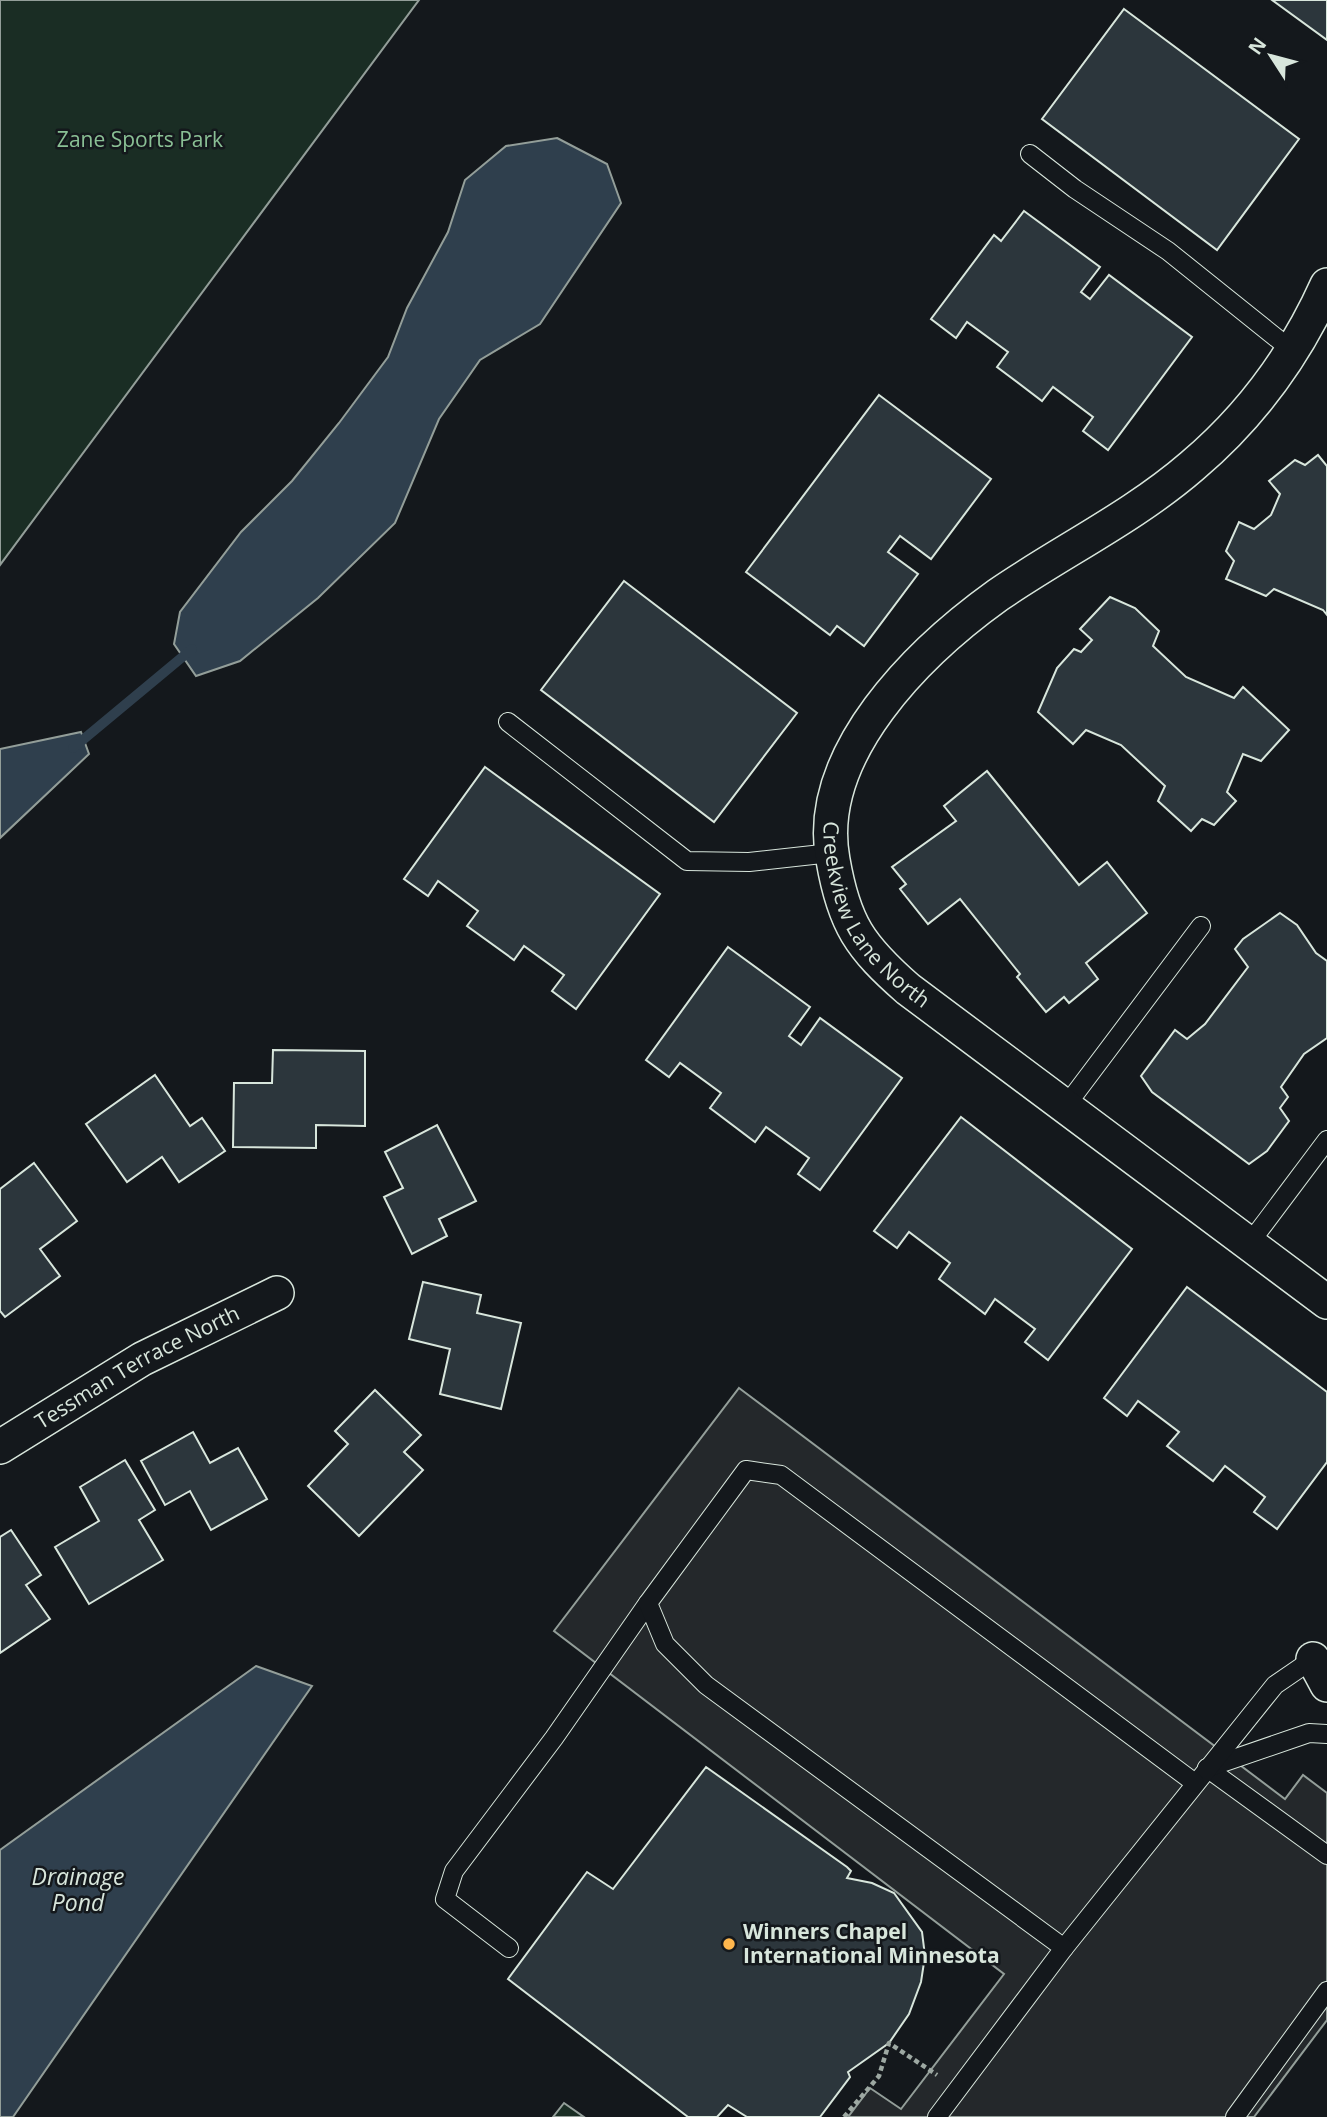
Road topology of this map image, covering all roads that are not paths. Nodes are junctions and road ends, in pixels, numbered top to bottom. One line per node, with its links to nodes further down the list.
1 (1030, 154): 3 (lane)
2 (1327, 285): 3 (street, Creekview Lane North)
3 (1293, 352): 5 (street, Creekview Lane North)
4 (508, 722): 5 (lane)
5 (831, 853): 7 (street, Creekview Lane North)
6 (1201, 926): 7 (lane)
7 (1065, 1107): 9 (street, Creekview Lane North)
8 (1327, 1140): 9 (lane)
9 (1249, 1244): 11 (street, Creekview Lane North)
10 (277, 1293): 12 (street, Tessman Terrace North)
11 (1327, 1302)
12 (0, 1447)
13 (648, 1603): 17 (lane); 19 (lane); 20 (lane)
14 (1323, 1661): 16 (lane)
15 (1327, 1734): 16 (lane)
16 (1207, 1768): 17 (lane); 18 (lane)
17 (1195, 1783): 20 (lane)
18 (1327, 1855)
19 (509, 1948)
20 (1064, 1948): 22 (lane)
21 (1327, 1991): 23 (lane)
22 (937, 2117)
23 (1235, 2117)

